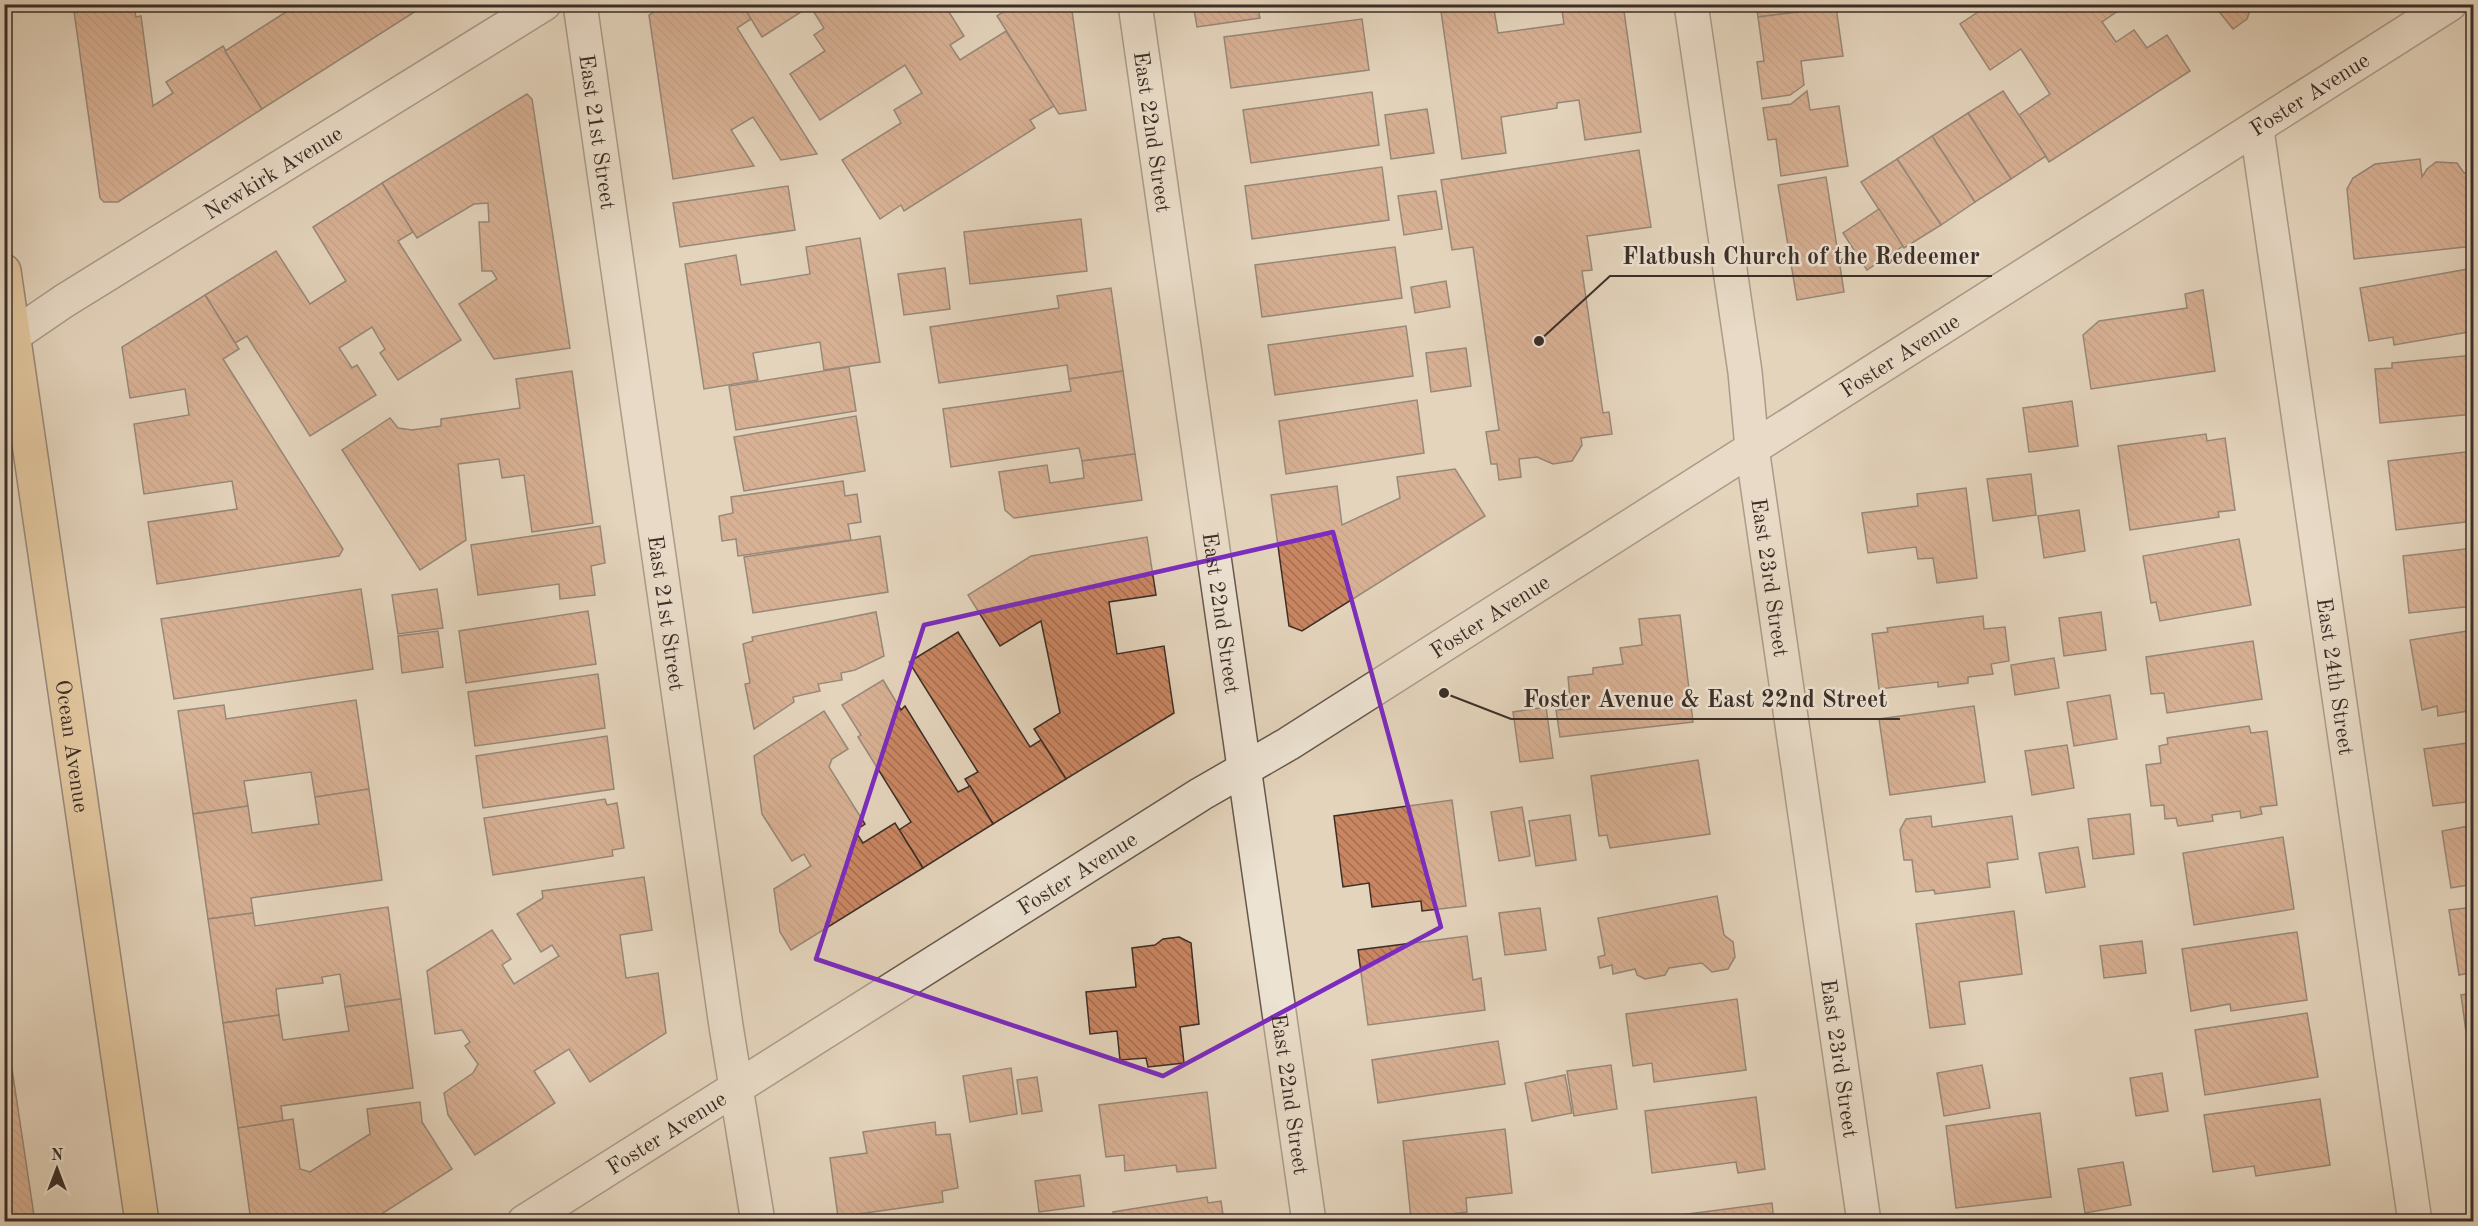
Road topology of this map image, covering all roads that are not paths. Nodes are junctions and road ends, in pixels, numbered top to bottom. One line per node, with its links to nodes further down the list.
1 (544, 4): 8 (street, Newkirk Avenue)
2 (580, 4): 11 (street, East 21st Street)
3 (1135, 4): 10 (street, East 22nd Street)
4 (1691, 4): 9 (street, East 23rd Street)
5 (2450, 4): 6 (street, Foster Avenue)
6 (2257, 130): 9 (street, Foster Avenue); 17 (street, East 24th Street)
7 (4, 271): 8 (main road, Ocean Avenue)
8 (9, 339): 12 (main road, Ocean Avenue)
9 (1752, 448): 10 (street, Foster Avenue); 16 (street, East 23rd Street)
10 (1243, 769): 11 (street, Foster Avenue); 15 (street, East 22nd Street)
11 (737, 1087): 13 (street, Foster Avenue); 14 (street, East 21st Street)
12 (142, 1221)
13 (524, 1221)
14 (758, 1221)
15 (1309, 1221)
16 (1863, 1221)
17 (2415, 1221)

